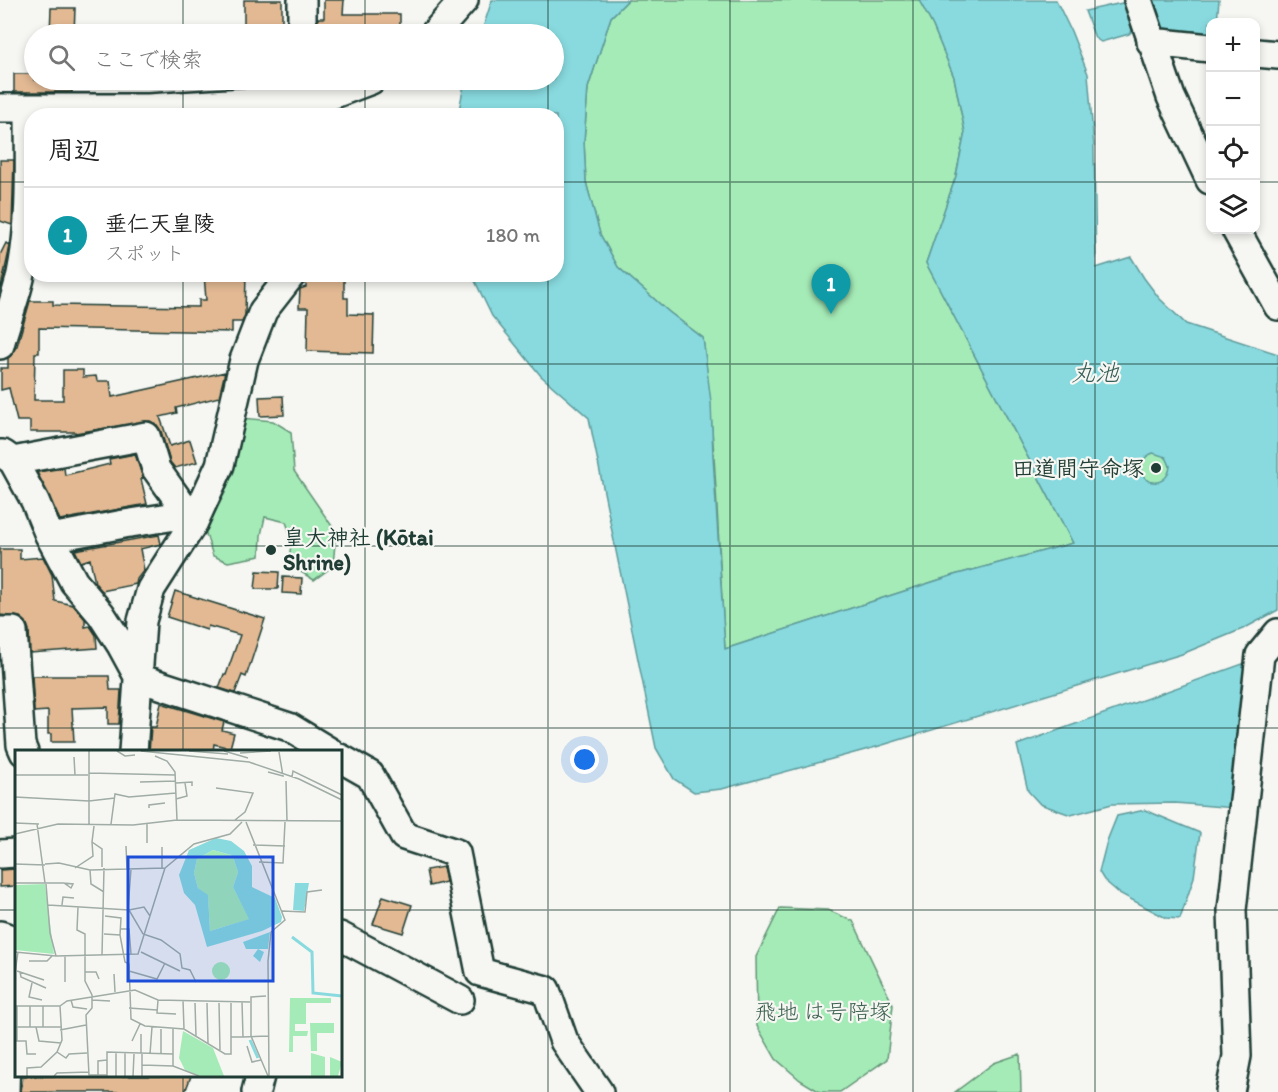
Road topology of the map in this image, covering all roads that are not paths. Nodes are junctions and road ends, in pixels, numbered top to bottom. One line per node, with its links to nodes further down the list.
1 (302, 0): 4 (street)
2 (464, 0): 5 (street)
3 (1138, 0): 6 (street)
4 (303, 24)
5 (443, 24)
6 (1151, 42): 7 (street); 14 (street)
7 (1206, 48)
8 (1260, 54): 9 (street)
9 (1278, 56)
10 (340, 90): 11 (street)
11 (315, 98): 13 (street)
12 (0, 108): 13 (street)
13 (30, 108)
14 (1206, 171)
15 (1238, 234): 18 (street)
16 (24, 253): 19 (street)
17 (286, 282): 21 (street)
18 (1278, 306)
19 (0, 345)
20 (4, 454): 21 (street); 22 (street)
21 (191, 518): 22 (street); 25 (street)
22 (51, 538): 25 (street)
23 (0, 631): 26 (street)
24 (1278, 633): 40 (street)
25 (139, 678): 27 (street); 28 (street)
26 (15, 747)
27 (133, 750)
28 (327, 750)
29 (342, 759): 39 (street)
30 (15, 853): 31 (street)
31 (0, 854)
32 (0, 935): 35 (street)
33 (342, 937): 34 (street)
34 (460, 1000)
35 (12, 1003): 37 (street)
36 (260, 1077): 38 (street)
37 (5, 1092)
38 (256, 1092)
39 (599, 1092)
40 (1230, 1092)

